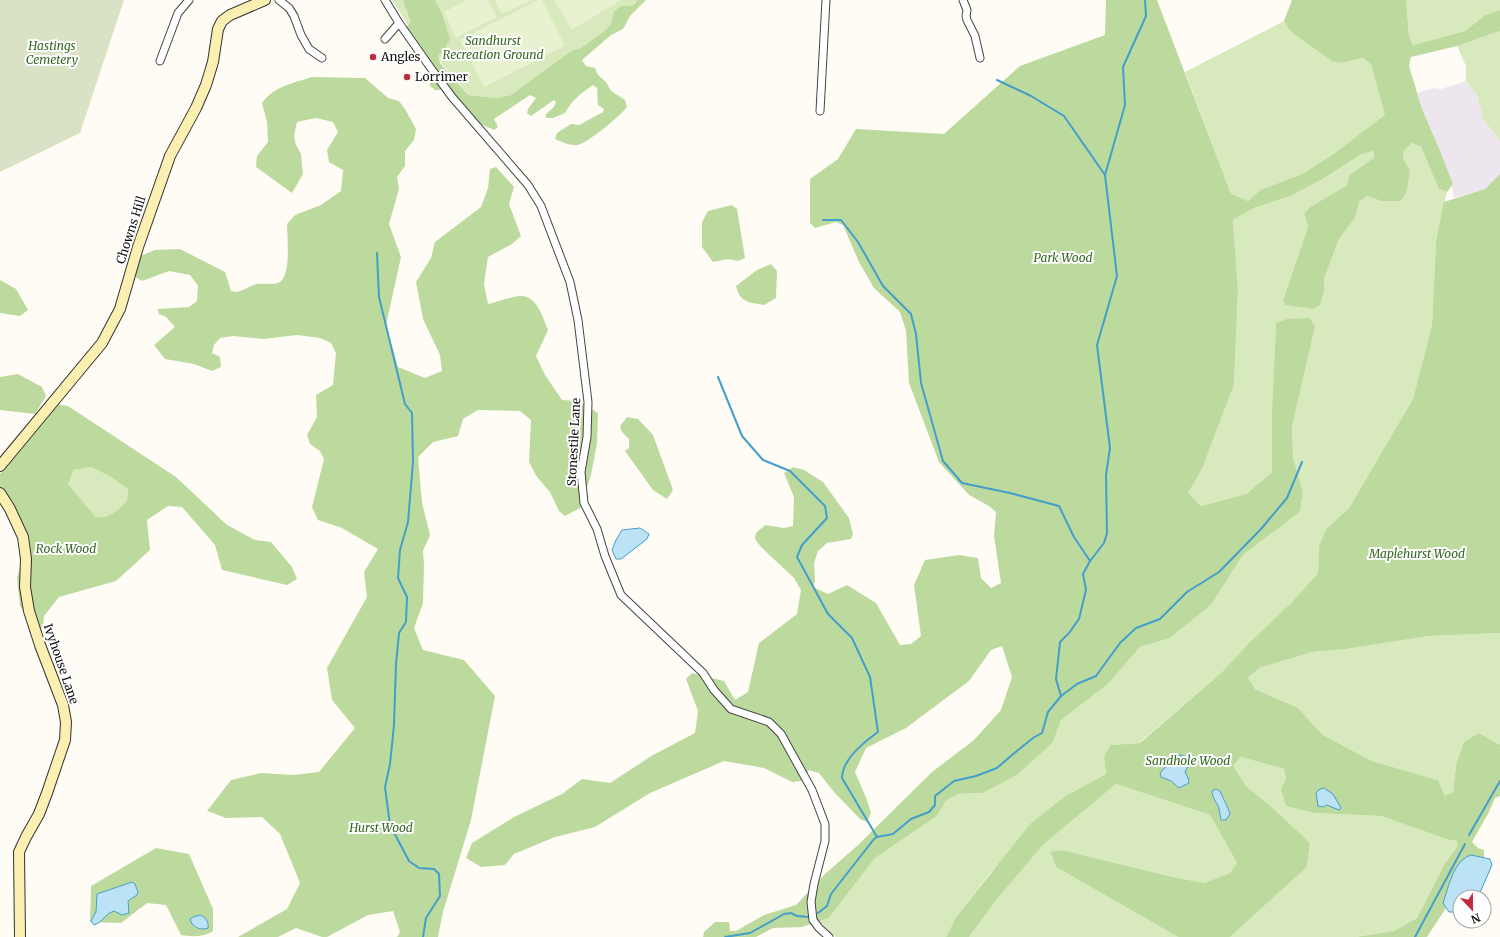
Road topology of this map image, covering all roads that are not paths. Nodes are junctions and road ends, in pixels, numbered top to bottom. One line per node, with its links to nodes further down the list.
1 (189, 0): 11 (street)
2 (265, 0): 13 (street, Chowns Hill)
3 (279, 0): 9 (street)
4 (385, 0): 7 (street, Stonestile Lane)
5 (826, 0): 12 (street)
6 (963, 0): 10 (street)
7 (399, 23): 8 (street); 16 (street, Stonestile Lane)
8 (385, 39)
9 (322, 58)
10 (980, 58)
11 (160, 61)
12 (820, 110)
13 (0, 466)
14 (0, 493): 15 (street, Ivyhouse Lane)
15 (20, 937)
16 (829, 937)

